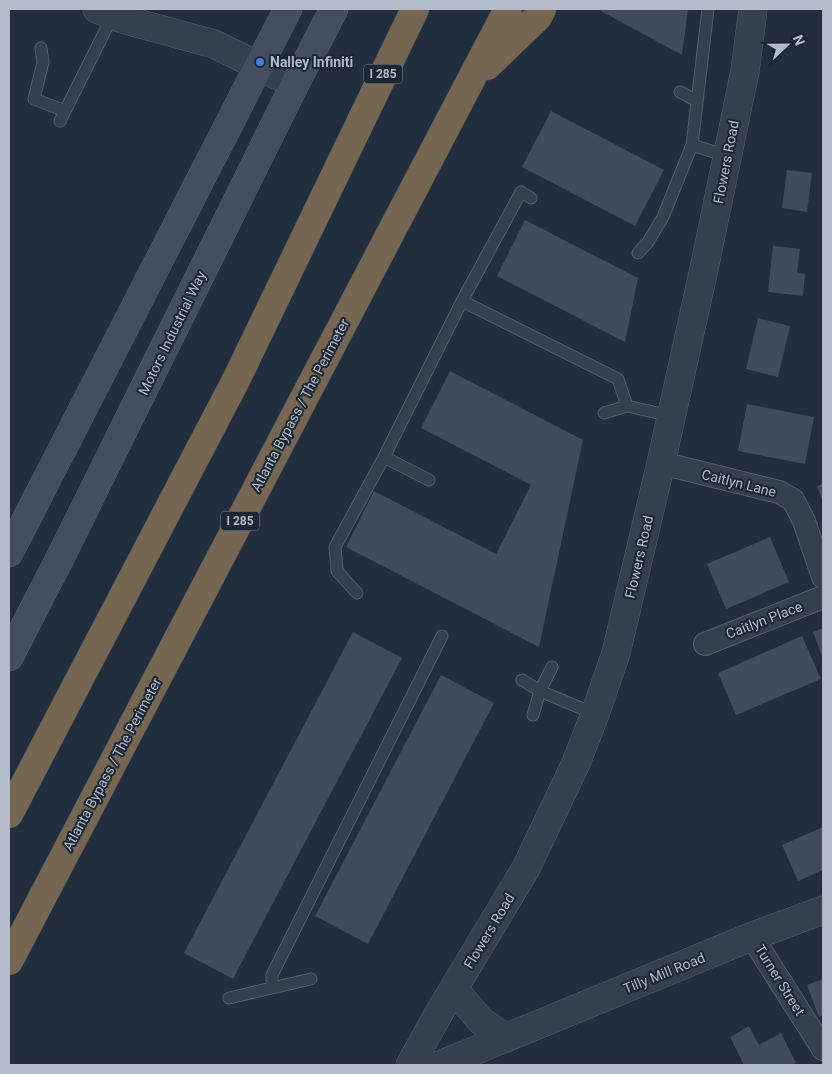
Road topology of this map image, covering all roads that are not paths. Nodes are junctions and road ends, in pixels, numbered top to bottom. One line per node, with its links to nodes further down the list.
1 (288, 9): 10 (main road)
2 (334, 9): 12 (main road, Motors Industrial Way)
3 (415, 9): 38 (highway, I 285)
4 (508, 9): 11 (highway, Atlanta Bypass / The Perimeter / I 285)
5 (542, 9): 11 (highway)
6 (708, 9): 14 (lane)
7 (753, 9): 16 (street, Flowers Road)
8 (115, 13): 9 (lane); 10 (street)
9 (41, 48)
10 (259, 66): 12 (street); 26 (main road)
11 (471, 81): 41 (highway, Atlanta Bypass / The Perimeter / I 285)
12 (295, 84): 32 (main road, Motors Industrial Way)
13 (680, 92): 14 (lane)
14 (698, 101): 15 (lane)
15 (692, 145): 16 (lane); 18 (lane)
16 (727, 156): 22 (street, Flowers Road)
17 (531, 198): 19 (lane)
18 (638, 253)
19 (462, 301): 20 (lane); 23 (lane)
20 (627, 406): 21 (lane); 22 (lane)
21 (604, 413)
22 (672, 416): 24 (street, Flowers Road)
23 (384, 457): 25 (lane); 28 (lane)
24 (661, 463): 27 (street, Caitlyn Lane); 36 (street, Flowers Road)
25 (429, 480)
26 (9, 553)
27 (823, 577)
28 (357, 593)
29 (823, 597): 31 (street, Caitlyn Place)
30 (442, 636): 43 (lane)
31 (705, 644)
32 (9, 657)
33 (552, 667): 35 (lane)
34 (522, 680): 35 (lane)
35 (540, 691): 36 (lane); 37 (lane)
36 (595, 714): 44 (street, Flowers Road)
37 (533, 715)
38 (9, 814)
39 (823, 910): 40 (street, Tilly Mill Road)
40 (753, 936): 46 (street, Tilly Mill Road); 47 (street, Turner Street)
41 (9, 961)
42 (311, 979): 43 (lane)
43 (272, 988): 45 (lane)
44 (454, 989): 46 (street); 48 (street, Flowers Road)
45 (229, 998)
46 (506, 1038): 49 (street, Tilly Mill Road)
47 (823, 1049)
48 (410, 1065)
49 (440, 1065)

